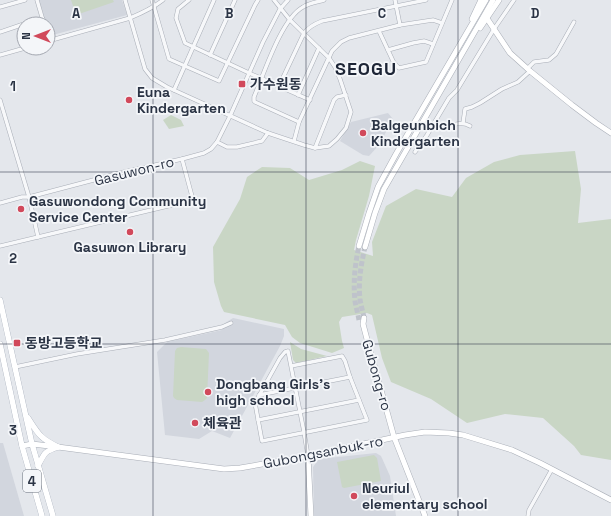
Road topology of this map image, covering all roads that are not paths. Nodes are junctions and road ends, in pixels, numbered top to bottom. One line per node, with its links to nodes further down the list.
1 (25, 0): 22 (street)
2 (37, 0): 25 (street)
3 (125, 0): 26 (street)
4 (152, 0): 23 (street)
5 (163, 0): 23 (street)
6 (189, 0): 41 (street)
7 (214, 0): 41 (street)
8 (235, 0): 46 (street)
9 (258, 0): 48 (street)
10 (274, 0): 24 (street)
11 (288, 0): 24 (street, Gasuwon-ro)
12 (324, 0): 27 (street)
13 (395, 0): 21 (street)
14 (426, 0): 21 (street)
15 (452, 0): 30 (street)
16 (486, 0): 37 (main road)
17 (493, 0): 39 (main road)
18 (499, 0): 39 (main road)
19 (514, 0): 33 (street)
20 (478, 1): 37 (main road)
21 (396, 6): 31 (street); 36 (street)
22 (0, 7)
23 (154, 7): 26 (street); 49 (street)
24 (280, 9): 27 (street); 51 (street, Gasuwon-ro)
25 (42, 16)
26 (130, 18): 38 (street); 54 (street)
27 (290, 20): 36 (street); 52 (street)
28 (488, 20): 33 (main road)
29 (574, 22): 50 (street)
30 (442, 23): 31 (street); 40 (street)
31 (400, 25): 34 (street)
32 (16, 27): 35 (street)
33 (494, 29): 50 (main road); 69 (street)
34 (379, 30): 43 (street); 47 (street)
35 (0, 32)
36 (304, 33): 42 (street); 53 (street)
37 (466, 34): 39 (main road)
38 (56, 38)
39 (469, 41)
40 (433, 44): 43 (street); 43 (street)
41 (193, 47): 46 (street); 49 (street)
42 (319, 48): 47 (street); 55 (street)
43 (388, 50)
44 (16, 51): 45 (street)
45 (0, 55)
46 (210, 55): 48 (street)
47 (329, 58): 56 (street); 58 (street)
48 (228, 63): 49 (street); 51 (street)
49 (185, 66): 54 (street)
50 (529, 70): 61 (street); 65 (main road)
51 (249, 73): 52 (street); 59 (street, Gasuwon-ro)
52 (262, 78): 53 (street); 60 (street)
53 (279, 86): 55 (street)
54 (174, 90): 59 (street)
55 (298, 95): 58 (street)
56 (346, 95): 68 (street); 68 (street)
57 (0, 100): 71 (street)
58 (310, 100): 60 (street)
59 (230, 116): 64 (street); 67 (street, Gasuwon-ro)
60 (299, 122): 66 (street)
61 (463, 123): 62 (street); 63 (street)
62 (453, 125)
63 (470, 126)
64 (268, 133): 66 (street); 67 (street)
65 (611, 133)
66 (294, 141): 68 (street)
67 (217, 142): 70 (street, Gasuwon-ro)
68 (315, 148)
69 (415, 152)
70 (182, 159): 71 (street, Gasuwon-ro); 73 (street)
71 (29, 197): 72 (street, Gasuwon-ro); 73 (street)
72 (0, 203)
73 (38, 237): 74 (street)
74 (0, 246)
75 (0, 300): 80 (main road, 4)
76 (362, 319): 89 (main road, Gubong-ro)
77 (231, 323): 80 (street)
78 (0, 344): 91 (main road, 4)
79 (291, 366): 81 (street); 82 (street); 83 (street)
80 (15, 368): 86 (main road, 4)
81 (350, 377): 82 (street); 84 (street)
82 (295, 388): 83 (street); 85 (street)
83 (259, 395): 87 (street)
84 (359, 400): 85 (street); 88 (street)
85 (300, 411): 87 (street); 88 (street)
86 (26, 415): 90 (main road, 4); 92 (main road)
87 (258, 420): 88 (street)
88 (304, 432): 93 (street)
89 (394, 437): 93 (main road, Gubongsanbuk-ro); 95 (main road, Gubongsanbuk-ro); 100 (main road, Gubong-ro)
90 (32, 444): 91 (main road, Gubongsanbuk-ro); 92 (main road, Gubongsanbuk-ro); 94 (main road, 4)
91 (22, 446): 97 (main road, 4)
92 (58, 447): 93 (main road, Gubongsanbuk-ro); 94 (main road)
93 (308, 456): 99 (main road)
94 (38, 466): 98 (main road, 4)
95 (552, 469): 96 (main road, Gubongsanbuk-ro); 101 (street)
96 (611, 500)
97 (42, 516)
98 (53, 516)
99 (310, 516)
100 (425, 516)
101 (528, 516)

